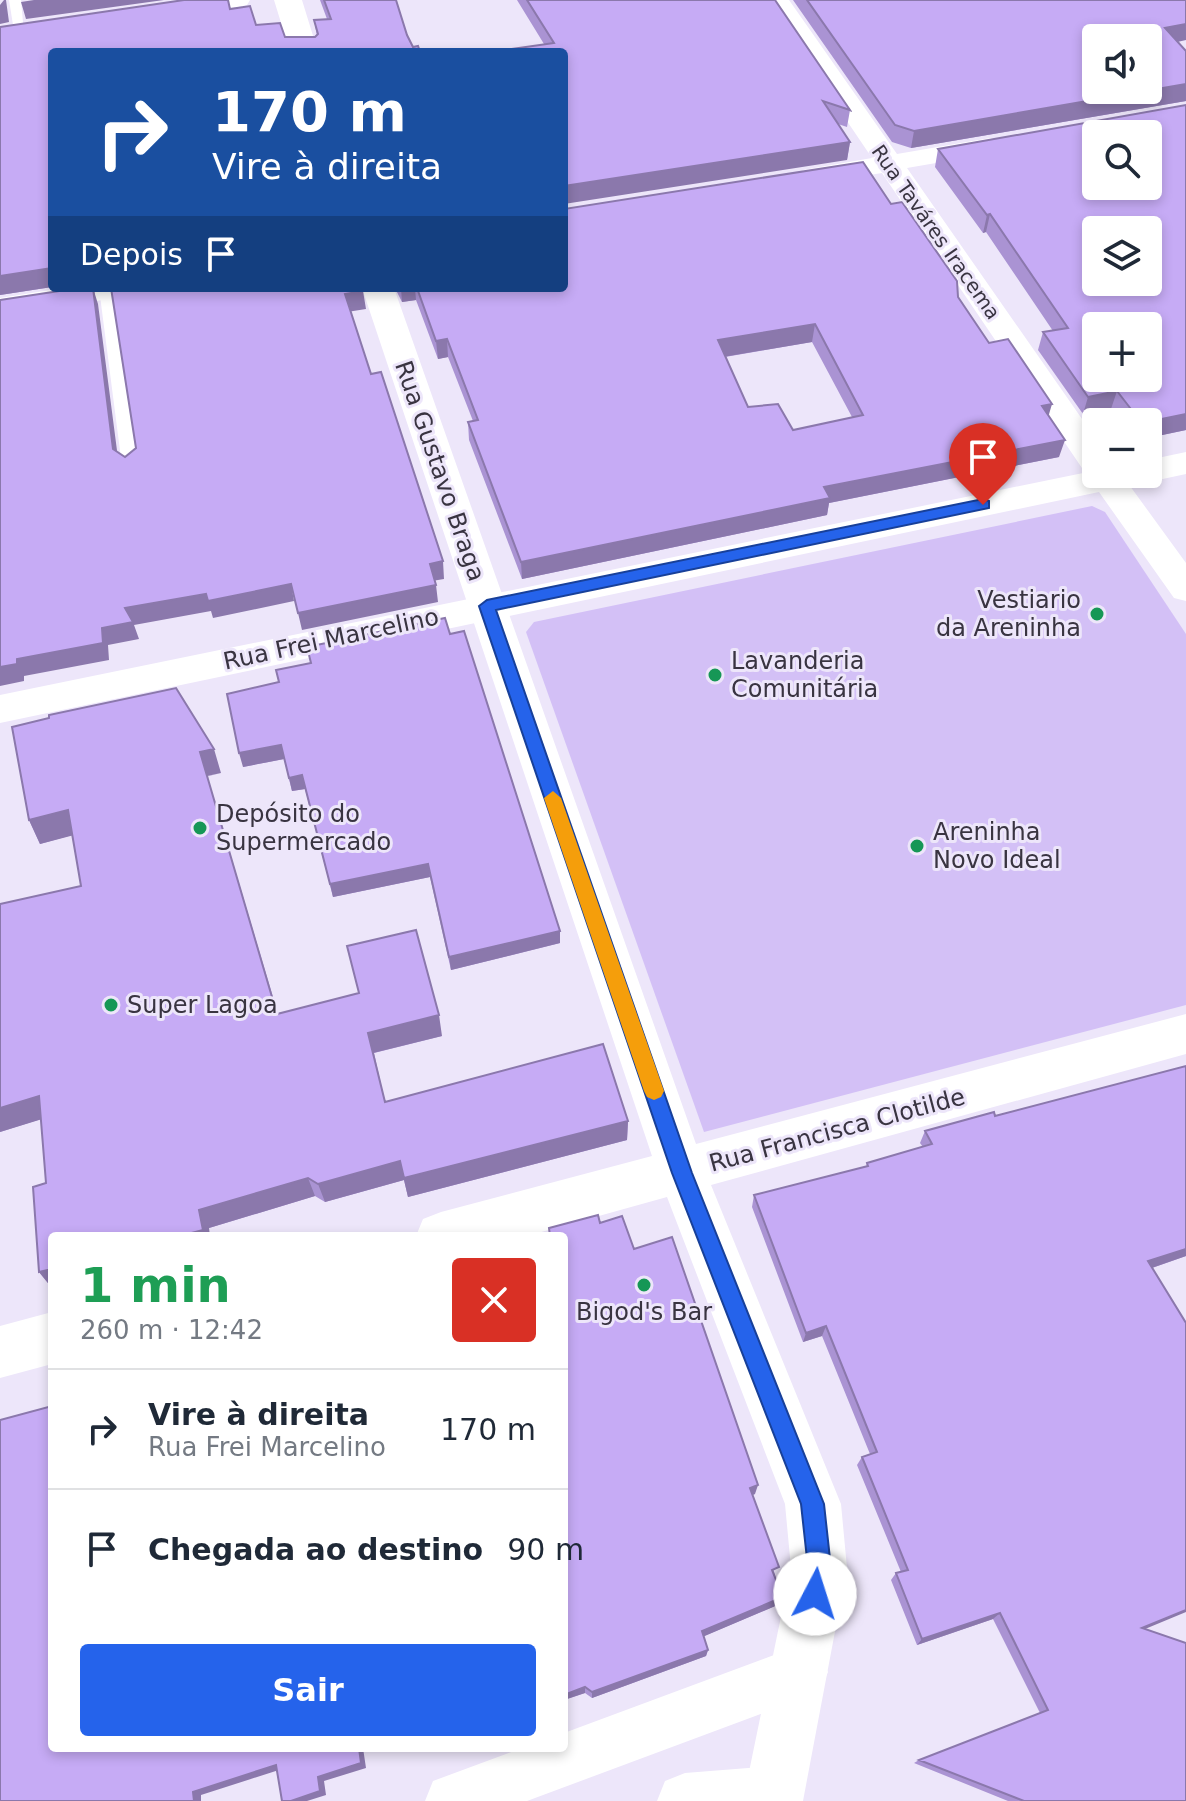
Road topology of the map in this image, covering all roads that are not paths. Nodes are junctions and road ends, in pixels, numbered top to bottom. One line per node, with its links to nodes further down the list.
1 (15, 0): 7 (lane)
2 (238, 0): 5 (street)
3 (288, 0): 8 (street)
4 (777, 0): 10 (street, Rua Taváres Iracema)
5 (145, 13)
6 (51, 26): 7 (street)
7 (10, 32)
8 (303, 48)
9 (1015, 142): 10 (street)
10 (890, 164): 11 (street); 16 (street, Rua Taváres Iracema)
11 (783, 181)
12 (100, 292): 15 (street)
13 (113, 292): 18 (lane)
14 (379, 292): 23 (street, Rua Gustavo Braga)
15 (0, 307)
16 (1082, 434)
17 (1186, 463): 19 (street)
18 (130, 466)
19 (1162, 468)
20 (1082, 479): 23 (street, Rua Frei Marcelino)
21 (1120, 488): 22 (street, Rua Taváres Iracema)
22 (1186, 589)
23 (487, 606): 24 (street, Rua Frei Marcelino); 26 (street, Rua Gustavo Braga)
24 (0, 709)
25 (1186, 1034): 26 (street, Rua Francisca Clotilde)
26 (682, 1173): 27 (street, Rua Francisca Clotilde); 30 (street, Rua Gustavo Braga)
27 (456, 1232)
28 (48, 1339): 29 (street)
29 (0, 1352)
30 (801, 1672): 31 (street); 32 (street, Rua Gustavo Braga)
31 (527, 1788): 33 (street)
32 (780, 1799): 34 (street)
33 (453, 1801)
34 (685, 1801)

